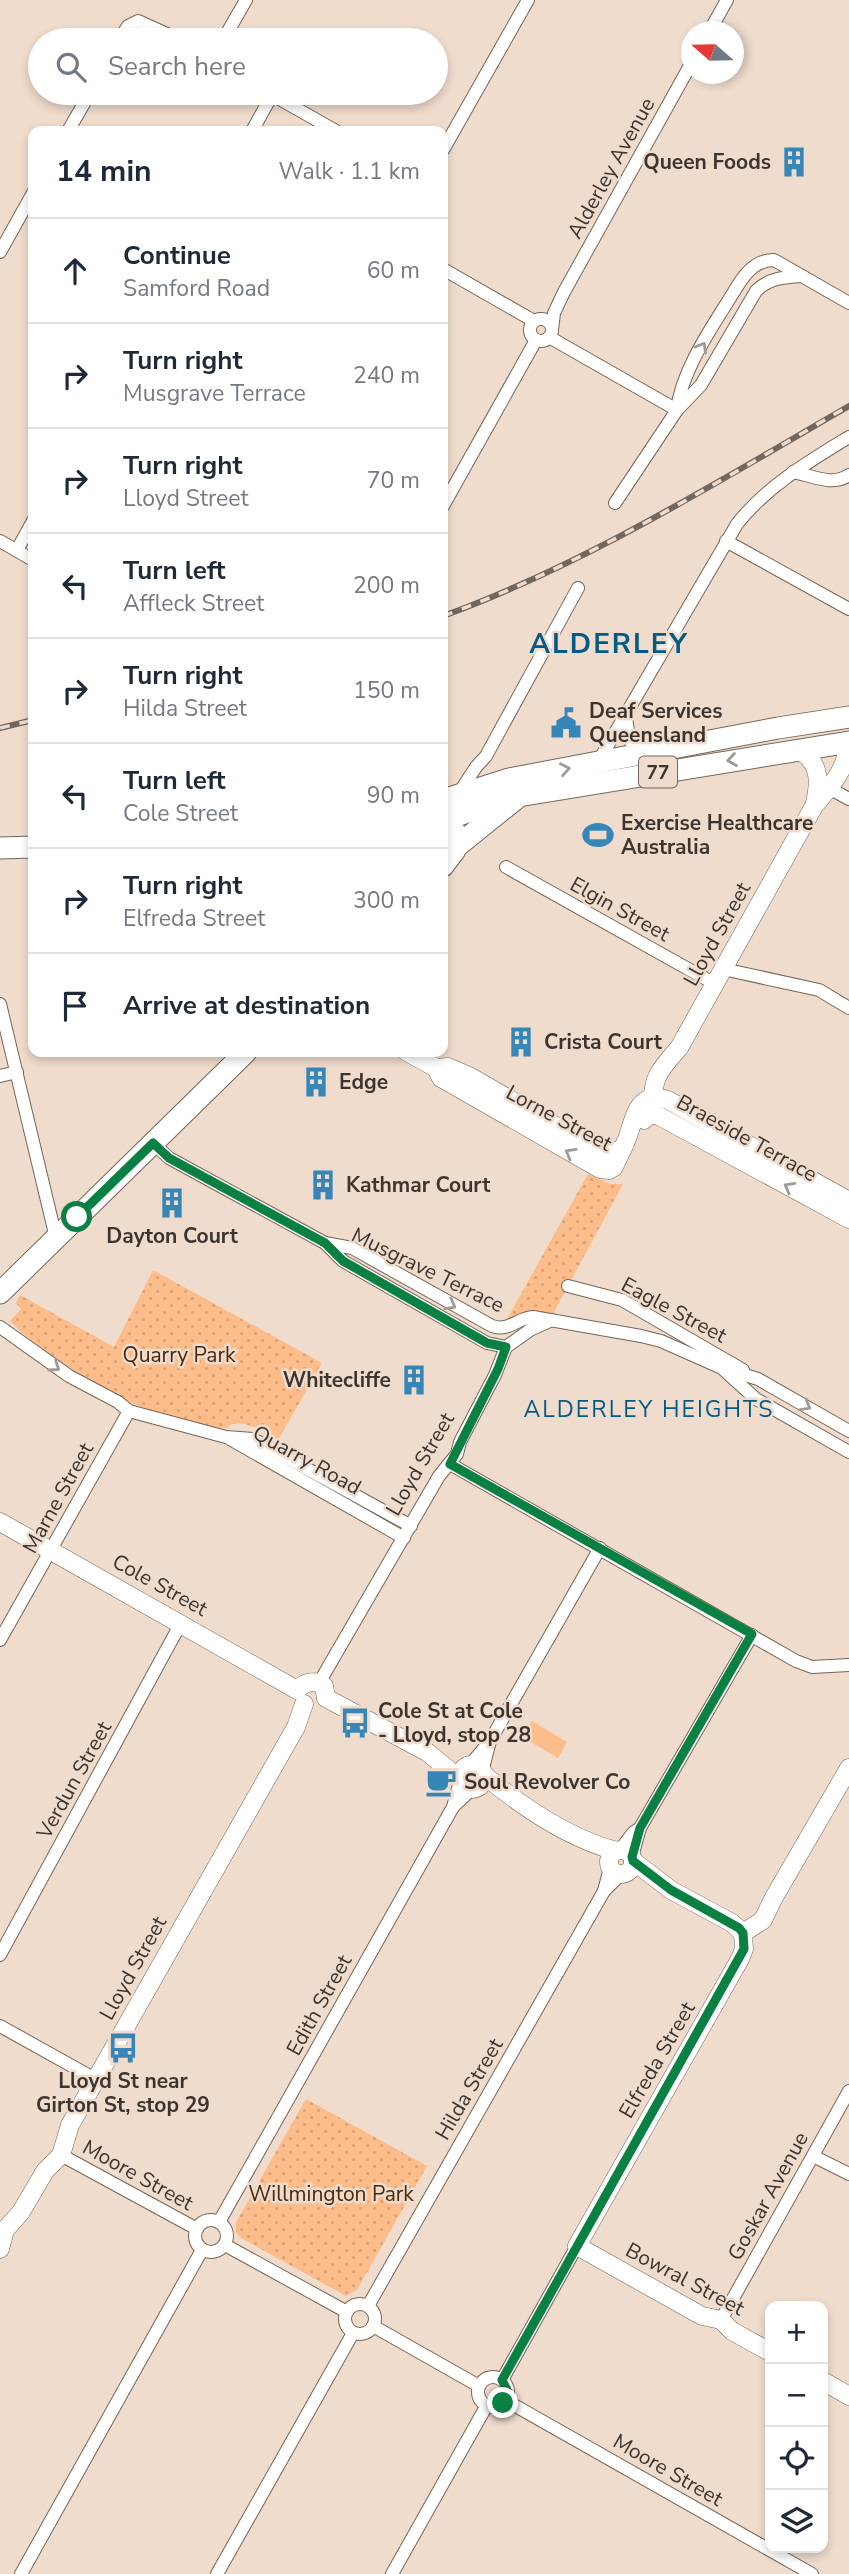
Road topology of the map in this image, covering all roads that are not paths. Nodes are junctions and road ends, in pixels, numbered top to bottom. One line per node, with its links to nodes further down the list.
1 (246, 0): 7 (street)
2 (528, 0): 15 (street)
3 (727, 0): 4 (street)
4 (715, 21)
5 (127, 28): 6 (street)
6 (155, 28)
7 (230, 28)
8 (681, 80): 20 (street, Alderley Avenue)
9 (83, 105): 12 (street)
10 (265, 105): 13 (street)
11 (290, 105): 14 (street)
12 (71, 126)
13 (255, 126)
14 (327, 126)
15 (448, 141)
16 (28, 202): 17 (street)
17 (0, 252)
18 (448, 272): 22 (street)
19 (802, 276): 21 (street); 25 (street); 25 (street, one-way to 19)
20 (564, 292): 22 (street, Alderley Avenue); 23 (street, Alderley Avenue)
21 (849, 303)
22 (535, 321): 23 (street); 24 (street)
23 (550, 334): 24 (street); 25 (street)
24 (536, 340): 29 (street)
25 (677, 410): 30 (street)
26 (849, 437): 27 (street)
27 (793, 472): 28 (street); 33 (street)
28 (849, 475)
29 (448, 497)
30 (615, 503)
31 (28, 530): 34 (street)
32 (0, 541): 34 (street)
33 (726, 541): 37 (street); 38 (street)
34 (17, 550): 35 (street)
35 (28, 557)
36 (578, 588): 43 (street)
37 (849, 609)
38 (626, 716): 42 (street); 44 (street)
39 (839, 719): 40 (main road); 42 (main road, 77)
40 (843, 743): 41 (main road, 77); 46 (street, Lloyd Street)
41 (799, 750): 46 (street); 48 (main road, 77, one-way to 48)
42 (639, 754): 44 (main road, 77)
43 (486, 755): 45 (street); 48 (street)
44 (598, 762): 45 (main road, 77, one-way to 44)
45 (499, 782): 48 (main road, 77)
46 (823, 785): 47 (street); 53 (street, Lloyd Street)
47 (849, 799)
48 (451, 817): 49 (main road)
49 (448, 835)
50 (28, 847): 51 (main road)
51 (0, 848)
52 (506, 867): 53 (street, Elgin Street)
53 (719, 977): 55 (street, Elgin Street); 60 (street, Lloyd Street)
54 (0, 1004): 58 (street)
55 (849, 1008)
56 (241, 1057): 61 (main road)
57 (416, 1057): 62 (street, Lorne Street)
58 (17, 1072): 59 (street); 65 (street)
59 (0, 1076)
60 (650, 1108): 62 (street, Braeside Terrace); 63 (street, Braeside Terrace); 64 (street, Braeside Terrace, one-way to 60)
61 (153, 1143): 65 (main road); 66 (street, Musgrave Terrace)
62 (625, 1143)
63 (849, 1201)
64 (849, 1219)
65 (56, 1238): 68 (main road)
66 (325, 1243): 69 (street, Musgrave Terrace, one-way to 69); 71 (street, Musgrave Terrace)
67 (568, 1286): 73 (street, Eagle Street)
68 (0, 1293)
69 (552, 1320): 71 (street); 72 (street, Eagle Street)
70 (0, 1327): 74 (street, Quarry Road, one-way to 74)
71 (506, 1347): 78 (street, Lloyd Street)
72 (722, 1368): 73 (street, Eagle Street); 77 (street, Eagle Street)
73 (758, 1379): 75 (street, Eagle Street, one-way to 75)
74 (129, 1411): 76 (street, Quarry Road); 83 (street, Marne Street)
75 (849, 1431)
76 (226, 1437): 80 (street, Quarry Road); 81 (street, Quarry Road)
77 (849, 1452)
78 (450, 1464): 80 (street, Lloyd Street); 82 (street)
79 (0, 1522): 83 (street, Cole Street)
80 (411, 1526): 81 (street, Lloyd Street)
81 (404, 1538): 88 (street, Lloyd Street)
82 (600, 1548): 85 (street); 91 (street, Edith Street)
83 (50, 1550): 84 (street, Cole Street); 86 (street, Marne Street)
84 (181, 1623): 89 (street, Cole Street); 94 (street, Verdun Street)
85 (752, 1634): 87 (street); 92 (street, Hilda Street)
86 (0, 1640)
87 (849, 1665)
88 (323, 1690): 89 (street); 91 (street)
89 (301, 1697): 96 (street, Lloyd Street)
90 (849, 1768): 93 (street)
91 (471, 1777): 92 (street); 101 (street, Edith Street)
92 (621, 1863): 93 (street); 108 (street, Hilda Street)
93 (743, 1933): 105 (street, Elfreda Street)
94 (0, 1955)
95 (0, 2026): 96 (street)
96 (97, 2080): 98 (street, Lloyd Street)
97 (849, 2091): 99 (street, Goskar Avenue)
98 (61, 2155): 102 (street, Lloyd Street); 103 (street, Moore Street)
99 (813, 2156): 100 (street); 110 (street, Goskar Avenue)
100 (849, 2174)
101 (219, 2222): 103 (street, Moore Street); 104 (street)
102 (2, 2229): 106 (street, Lloyd Street)
103 (197, 2229): 107 (street, Moore Street)
104 (225, 2245): 107 (street); 109 (street)
105 (578, 2246): 110 (street, Bowral Street); 114 (street, Elfreda Street)
106 (0, 2249)
107 (202, 2250): 121 (street)
108 (368, 2306): 109 (street); 111 (street)
109 (346, 2312): 112 (street)
110 (721, 2320): 113 (street, Bowral Street)
111 (373, 2326): 112 (street); 116 (street)
112 (353, 2333): 122 (street)
113 (765, 2349)
114 (502, 2380): 116 (street); 118 (street)
115 (828, 2384): 117 (street)
116 (479, 2386): 119 (street)
117 (849, 2396)
118 (505, 2400): 119 (street); 123 (street, Moore Street)
119 (487, 2405): 120 (street)
120 (394, 2573)
121 (21, 2574)
122 (217, 2574)
123 (812, 2574)

